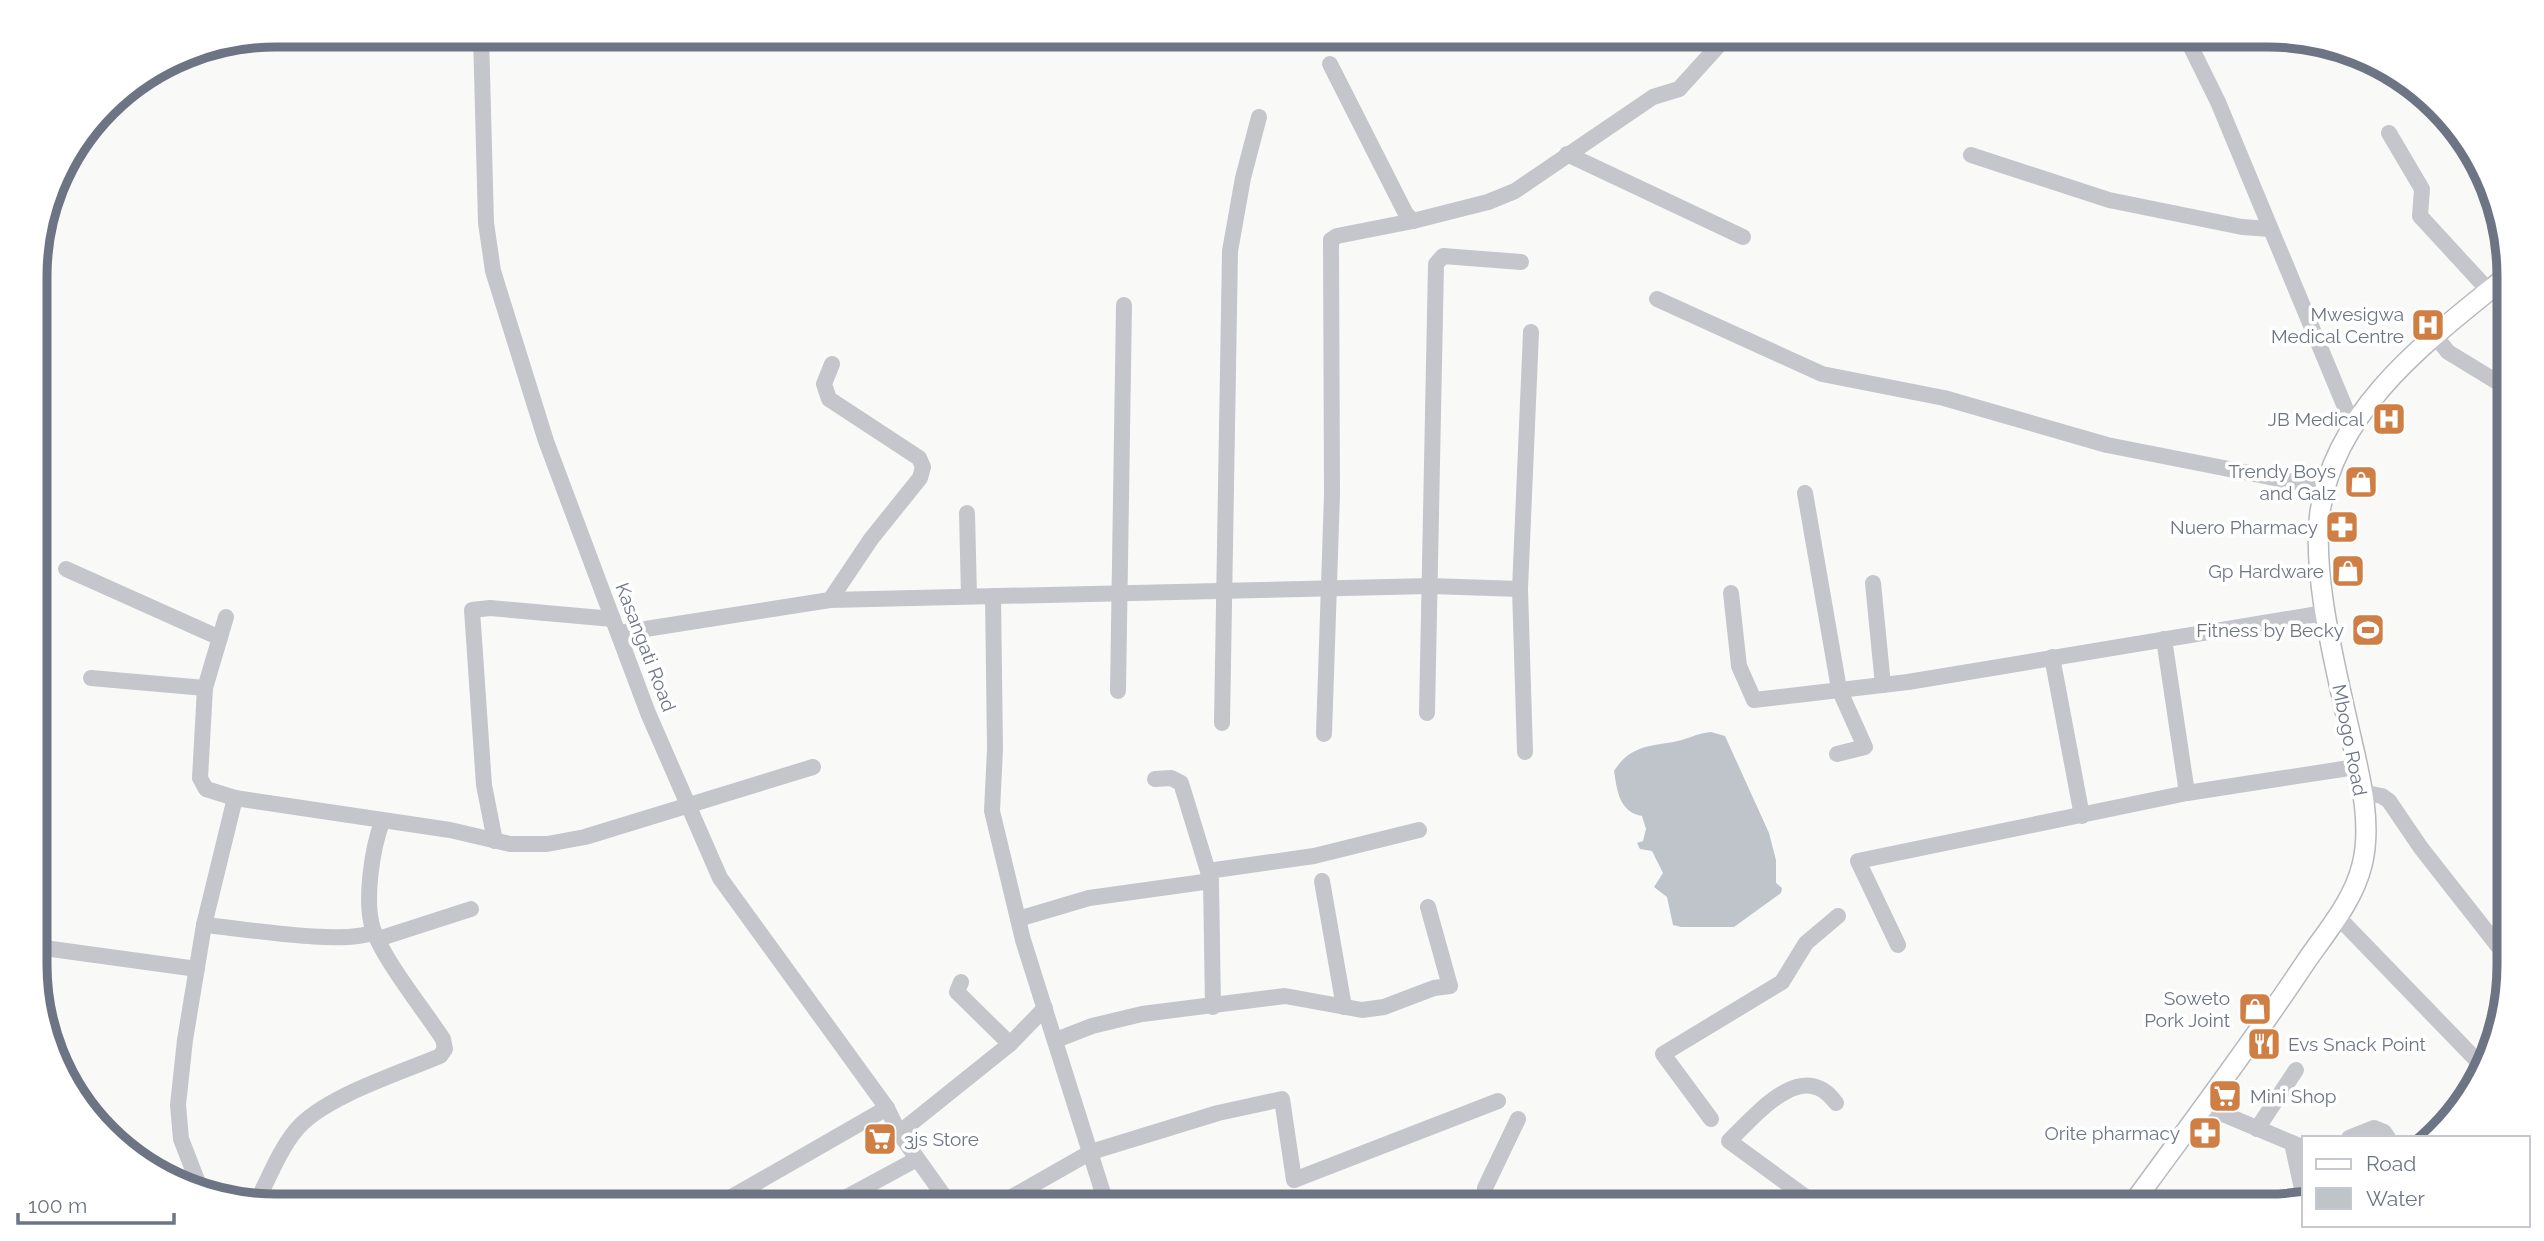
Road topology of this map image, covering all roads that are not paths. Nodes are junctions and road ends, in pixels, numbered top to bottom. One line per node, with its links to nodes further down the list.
1 (481, 47): 38 (street, Kasangati Road)
2 (1717, 47): 7 (street)
3 (2191, 47): 10 (street)
4 (1330, 64): 9 (street)
5 (1259, 117): 30 (street)
6 (2389, 133): 14 (street)
7 (1567, 154): 9 (street); 11 (street)
8 (1971, 155): 10 (street)
9 (1413, 221): 28 (street)
10 (2270, 229): 21 (street)
11 (1743, 237)
12 (1521, 262): 27 (street)
13 (2497, 284): 14 (main road, Mbogo Road)
14 (2489, 290): 18 (main road, Mbogo Road)
15 (1657, 299): 22 (street)
16 (1124, 305): 32 (street)
17 (1531, 332): 29 (street)
18 (2436, 337): 20 (street); 21 (main road, Mbogo Road)
19 (832, 363): 35 (street)
20 (2497, 382)
21 (2352, 424): 22 (main road, Mbogo Road)
22 (2325, 488): 36 (main road, Mbogo Road)
23 (1805, 493): 45 (street)
24 (967, 513): 33 (street)
25 (66, 569): 39 (street)
26 (1873, 583): 43 (street)
27 (1430, 586): 28 (street); 29 (street); 47 (street)
28 (1327, 588): 30 (street); 49 (street)
29 (1520, 589): 50 (street)
30 (1223, 590): 32 (street); 48 (street)
31 (1731, 593): 45 (street)
32 (1120, 594): 34 (street); 46 (street)
33 (969, 596): 34 (street); 35 (street)
34 (993, 596): 69 (street)
35 (830, 600): 38 (street)
36 (2325, 613): 40 (street); 52 (main road, Mbogo Road)
37 (226, 617): 39 (street)
38 (616, 626): 58 (street, Kasangati Road); 62 (street)
39 (220, 638): 44 (street)
40 (2164, 639): 41 (street); 56 (street)
41 (2052, 657): 43 (street); 59 (street)
42 (91, 678): 44 (street)
43 (1883, 685): 45 (street)
44 (205, 688): 57 (street)
45 (1839, 690): 51 (street)
46 (1118, 691)
47 (1427, 713)
48 (1222, 723)
49 (1324, 734)
50 (1525, 752)
51 (1837, 754)
52 (2356, 766): 55 (main road, Mbogo Road); 56 (street)
53 (813, 767): 58 (street)
54 (1155, 779): 63 (street)
55 (2361, 792): 68 (main road, Mbogo Road); 73 (street)
56 (2186, 793): 59 (street)
57 (235, 798): 60 (street); 70 (street)
58 (690, 807): 62 (street); 87 (street, Kasangati Road)
59 (2082, 816): 72 (street)
60 (382, 822): 62 (street); 71 (street)
61 (1419, 830): 63 (street)
62 (495, 841)
63 (1210, 876): 69 (street); 77 (street)
64 (1322, 881): 78 (street)
65 (1428, 907): 78 (street)
66 (471, 909): 71 (street)
67 (1838, 916): 89 (street)
68 (2338, 917): 82 (street); 86 (main road, Mbogo Road)
69 (1017, 919): 79 (street)
70 (204, 925): 71 (street); 75 (street)
71 (376, 935): 99 (street)
72 (1898, 945)
73 (2497, 945)
74 (47, 948): 75 (street)
75 (197, 969): 97 (street)
76 (961, 982): 81 (street)
77 (1213, 1007): 78 (street); 80 (street)
78 (1343, 1007)
79 (1045, 1008): 80 (street); 81 (street)
80 (1056, 1040): 95 (street)
81 (1010, 1044): 91 (street)
82 (2476, 1059)
83 (2297, 1070): 90 (street)
84 (1498, 1101): 95 (street)
85 (1836, 1103): 101 (street)
86 (2204, 1106): 90 (street); 102 (main road, Mbogo Road)
87 (887, 1108): 91 (street, Kasangati Road); 103 (street)
88 (1518, 1119): 100 (street)
89 (1711, 1119)
90 (2257, 1129): 94 (street)
91 (899, 1133): 96 (street, Kasangati Road)
92 (2353, 1136): 93 (street)
93 (2387, 1136)
94 (2298, 1146): 98 (street)
95 (1091, 1152): 106 (street); 107 (street)
96 (917, 1159): 104 (street); 105 (street, Kasangati Road)
97 (197, 1179)
98 (2302, 1181)
99 (261, 1193)
100 (1485, 1193)
101 (1801, 1193)
102 (2140, 1193)
103 (737, 1194)
104 (853, 1194)
105 (942, 1194)
106 (1018, 1194)
107 (1103, 1194)

